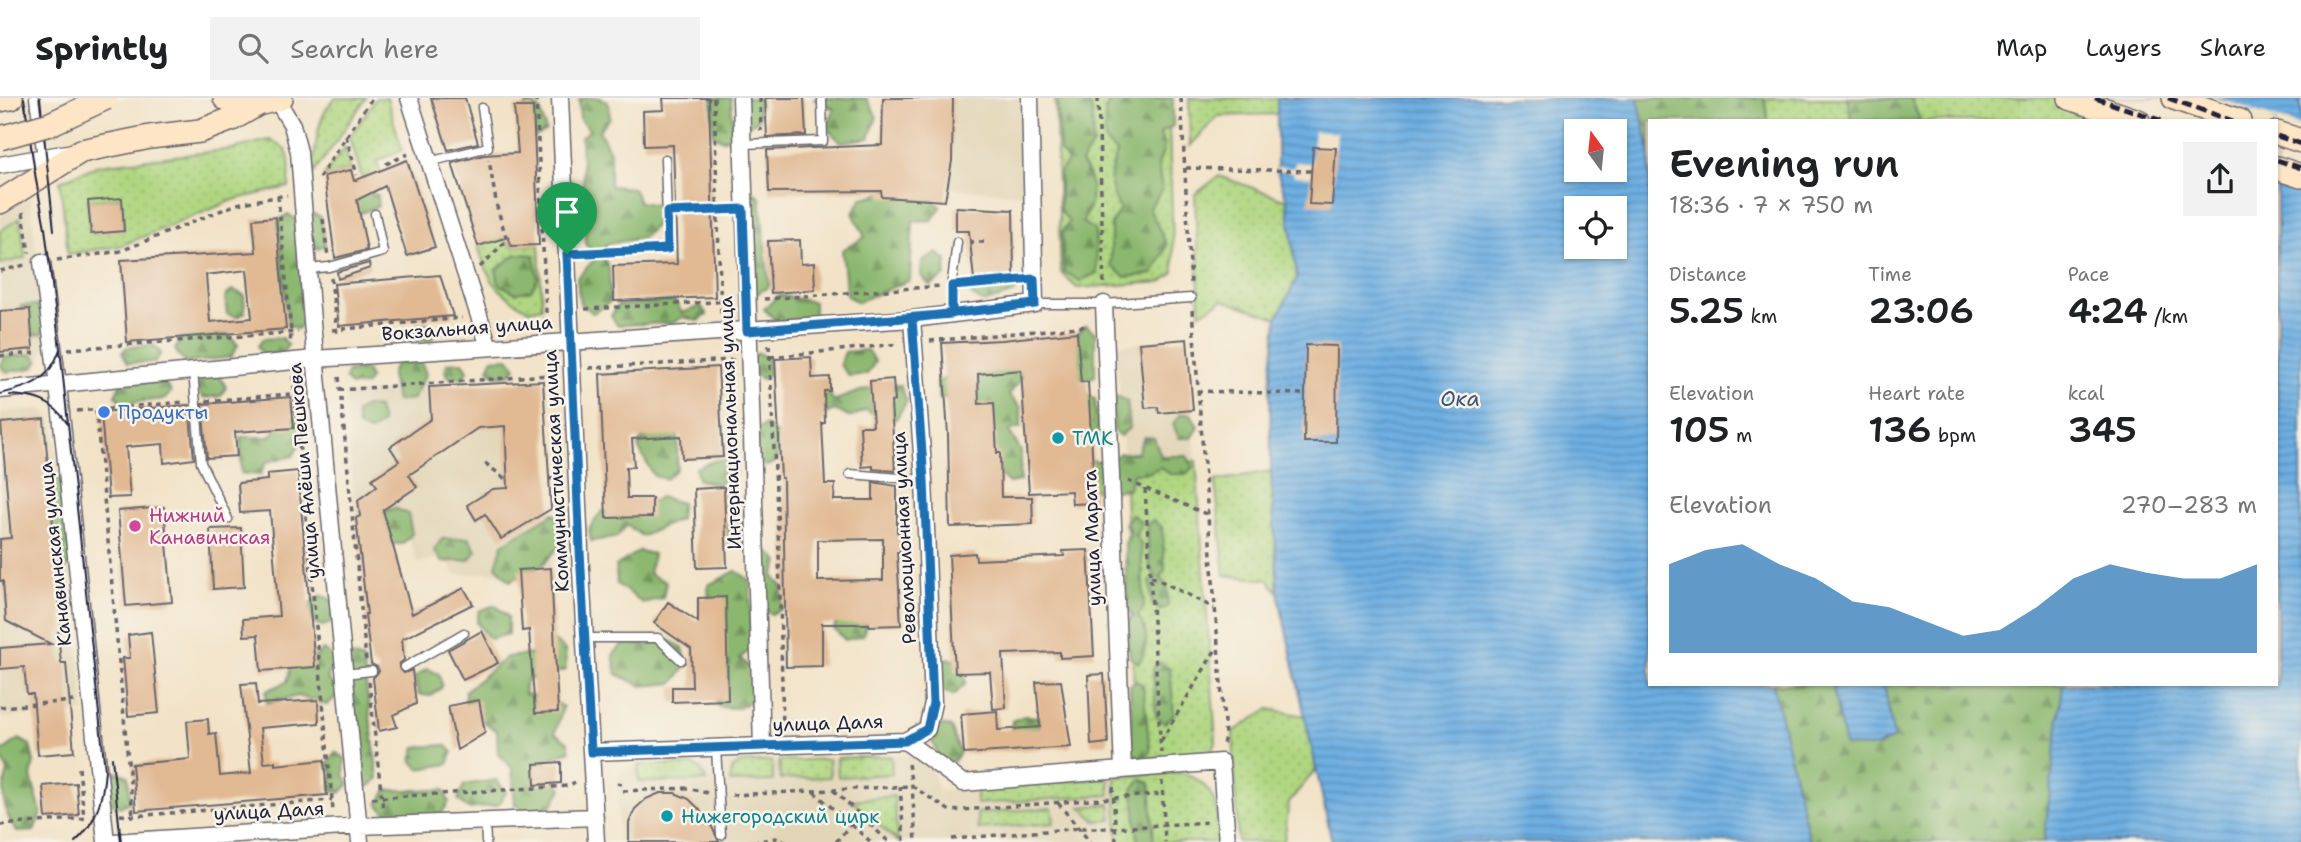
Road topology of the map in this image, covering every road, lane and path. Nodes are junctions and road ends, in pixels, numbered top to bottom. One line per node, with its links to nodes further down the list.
1 (10, 98): 16 (main road)
2 (34, 98): 30 (lane)
3 (106, 98): 24 (main road, bridge)
4 (225, 98): 17 (main road)
5 (372, 98): 23 (path)
6 (409, 98): 32 (street)
7 (536, 98): 66 (path)
8 (560, 98): 49 (street, Коммунистическая улица)
9 (714, 98): 45 (path)
10 (741, 98): 26 (street, Интернациональная улица)
11 (1030, 98): 54 (street)
12 (1098, 98): 61 (path)
13 (1181, 98): 35 (path)
14 (2070, 98): 20 (main road)
15 (2174, 98): 21 (main road)
16 (0, 100)
17 (272, 101): 28 (main road); 52 (street, улица Алёши Пешкова)
18 (822, 101): 26 (lane)
19 (482, 108): 27 (lane)
20 (2131, 119)
21 (2234, 119)
22 (2278, 133): 25 (main road)
23 (346, 136): 38 (path); 40 (path)
24 (0, 138)
25 (2301, 141)
26 (742, 144): 44 (street, Интернациональная улица)
27 (488, 147): 32 (lane); 51 (path)
28 (81, 151): 30 (street); 43 (main road)
29 (408, 154): 33 (path)
30 (42, 157): 34 (street)
31 (665, 159): 46 (lane)
32 (429, 162): 74 (street)
33 (386, 164)
34 (0, 165)
35 (1186, 168): 37 (path); 56 (path)
36 (2278, 168): 39 (main road)
37 (1311, 171)
38 (357, 175)
39 (2301, 176)
40 (312, 184)
41 (290, 194): 42 (path)
42 (278, 197): 50 (path); 71 (path)
43 (0, 202)
44 (743, 209): 45 (path); 69 (street, Интернациональная улица)
45 (717, 210): 46 (path); 59 (path)
46 (667, 212): 49 (lane)
47 (374, 214): 52 (lane)
48 (957, 242): 55 (lane)
49 (567, 254): 73 (street, Коммунистическая улица)
50 (42, 262): 53 (path); 76 (street, Канавинская улица)
51 (480, 267)
52 (308, 269): 79 (street, улица Алёши Пешкова)
53 (0, 271)
54 (1034, 279): 55 (path); 60 (street)
55 (952, 286): 57 (path); 63 (lane)
56 (1191, 298): 61 (lane, Вокзальная улица); 91 (path)
57 (758, 299)
58 (737, 301): 59 (path)
59 (720, 302): 62 (path); 67 (path)
60 (1035, 304): 61 (lane, Вокзальная улица); 63 (street, Вокзальная улица)
61 (1104, 304): 95 (street, улица Марата)
62 (585, 309)
63 (952, 314): 65 (street, Вокзальная улица)
64 (462, 318): 68 (path)
65 (912, 318): 69 (street, Вокзальная улица); 97 (street, Революционная улица)
66 (545, 320)
67 (721, 321)
68 (332, 330)
69 (747, 331): 73 (street, Вокзальная улица); 116 (street, Интернациональная улица)
70 (303, 332): 71 (path)
71 (291, 333): 75 (path); 76 (path)
72 (769, 339): 115 (path)
73 (571, 342): 74 (street, Вокзальная улица); 105 (street, Коммунистическая улица)
74 (489, 347): 79 (street, Вокзальная улица)
75 (290, 348)
76 (54, 351): 78 (path); 87 (street, Канавинская улица)
77 (724, 353): 81 (path)
78 (0, 356)
79 (316, 359): 84 (street, Вокзальная улица); 110 (street, улица Алёши Пешкова)
80 (735, 360): 81 (path)
81 (724, 361): 82 (path)
82 (589, 368)
83 (556, 370): 90 (path)
84 (193, 371): 87 (street, Вокзальная улица); 101 (lane)
85 (293, 374): 133 (path)
86 (339, 377): 90 (path)
87 (58, 385): 88 (street, Вокзальная улица); 138 (street, Канавинская улица)
88 (0, 390)
89 (330, 390): 90 (path)
90 (340, 390): 109 (path)
91 (1197, 391): 92 (path); 100 (path)
92 (1305, 394)
93 (96, 410): 137 (path)
94 (485, 463): 98 (path)
95 (1111, 473): 99 (path); 121 (street, улица Марата)
96 (850, 474): 97 (lane)
97 (924, 480): 113 (street, Революционная улица)
98 (508, 481)
99 (1145, 489): 100 (path); 102 (path)
100 (1206, 514): 103 (path)
101 (228, 519)
102 (1151, 576): 103 (path); 114 (path)
103 (1214, 608): 106 (path)
104 (464, 633): 108 (lane)
105 (585, 638): 107 (lane); 118 (street, Коммунистическая улица)
106 (1217, 647): 114 (path); 119 (path)
107 (681, 660)
108 (405, 667)
109 (370, 671): 110 (lane); 130 (path)
110 (344, 674): 148 (street, улица Алёши Пешкова)
111 (74, 701): 112 (path)
112 (0, 707)
113 (905, 741): 115 (street, улица Даля); 121 (street, улица Даля); 124 (path)
114 (1160, 742): 120 (path)
115 (783, 745): 116 (street, улица Даля)
116 (762, 746): 117 (street, улица Даля)
117 (716, 748): 118 (street, улица Даля); 129 (lane)
118 (591, 752): 140 (street, Коммунистическая улица)
119 (1221, 762): 120 (street, улица Даля); 141 (street)
120 (1161, 766): 121 (street, улица Даля); 128 (path)
121 (1118, 770): 132 (path)
122 (575, 782): 130 (path)
123 (900, 786): 124 (path); 125 (path); 160 (path)
124 (912, 786): 134 (path); 161 (path)
125 (834, 790): 127 (path); 136 (path)
126 (623, 791): 129 (path)
127 (812, 791): 129 (path); 143 (path)
128 (1163, 794): 132 (path); 145 (path)
129 (718, 796): 149 (lane)
130 (382, 797): 131 (path); 135 (path)
131 (367, 798)
132 (1113, 798): 134 (path); 147 (path)
133 (332, 800): 137 (path); 139 (path)
134 (1057, 802): 146 (path)
135 (383, 812)
136 (859, 814): 143 (path); 159 (path)
137 (133, 816): 138 (path)
138 (104, 817): 144 (path); 151 (street, Канавинская улица)
139 (334, 817)
140 (595, 817): 142 (street, улица Даля); 154 (street, Коммунистическая улица)
141 (1225, 820): 145 (path); 165 (street)
142 (485, 821): 148 (street, улица Даля); 153 (lane)
143 (850, 824): 157 (path); 158 (path)
144 (0, 825)
145 (1164, 825): 147 (path); 164 (path)
146 (1081, 828): 147 (path); 150 (path); 162 (path)
147 (1115, 828): 163 (path)
148 (359, 834): 152 (street, улица Даля)
149 (721, 835)
150 (952, 839)
151 (107, 842)
152 (114, 842)
153 (486, 842)
154 (596, 842)
155 (753, 842): 156 (path)
156 (785, 842)
157 (836, 842)
158 (872, 842)
159 (889, 842)
160 (904, 842)
161 (916, 842)
162 (1090, 842)
163 (1116, 842)
164 (1165, 842)
165 (1227, 842)

